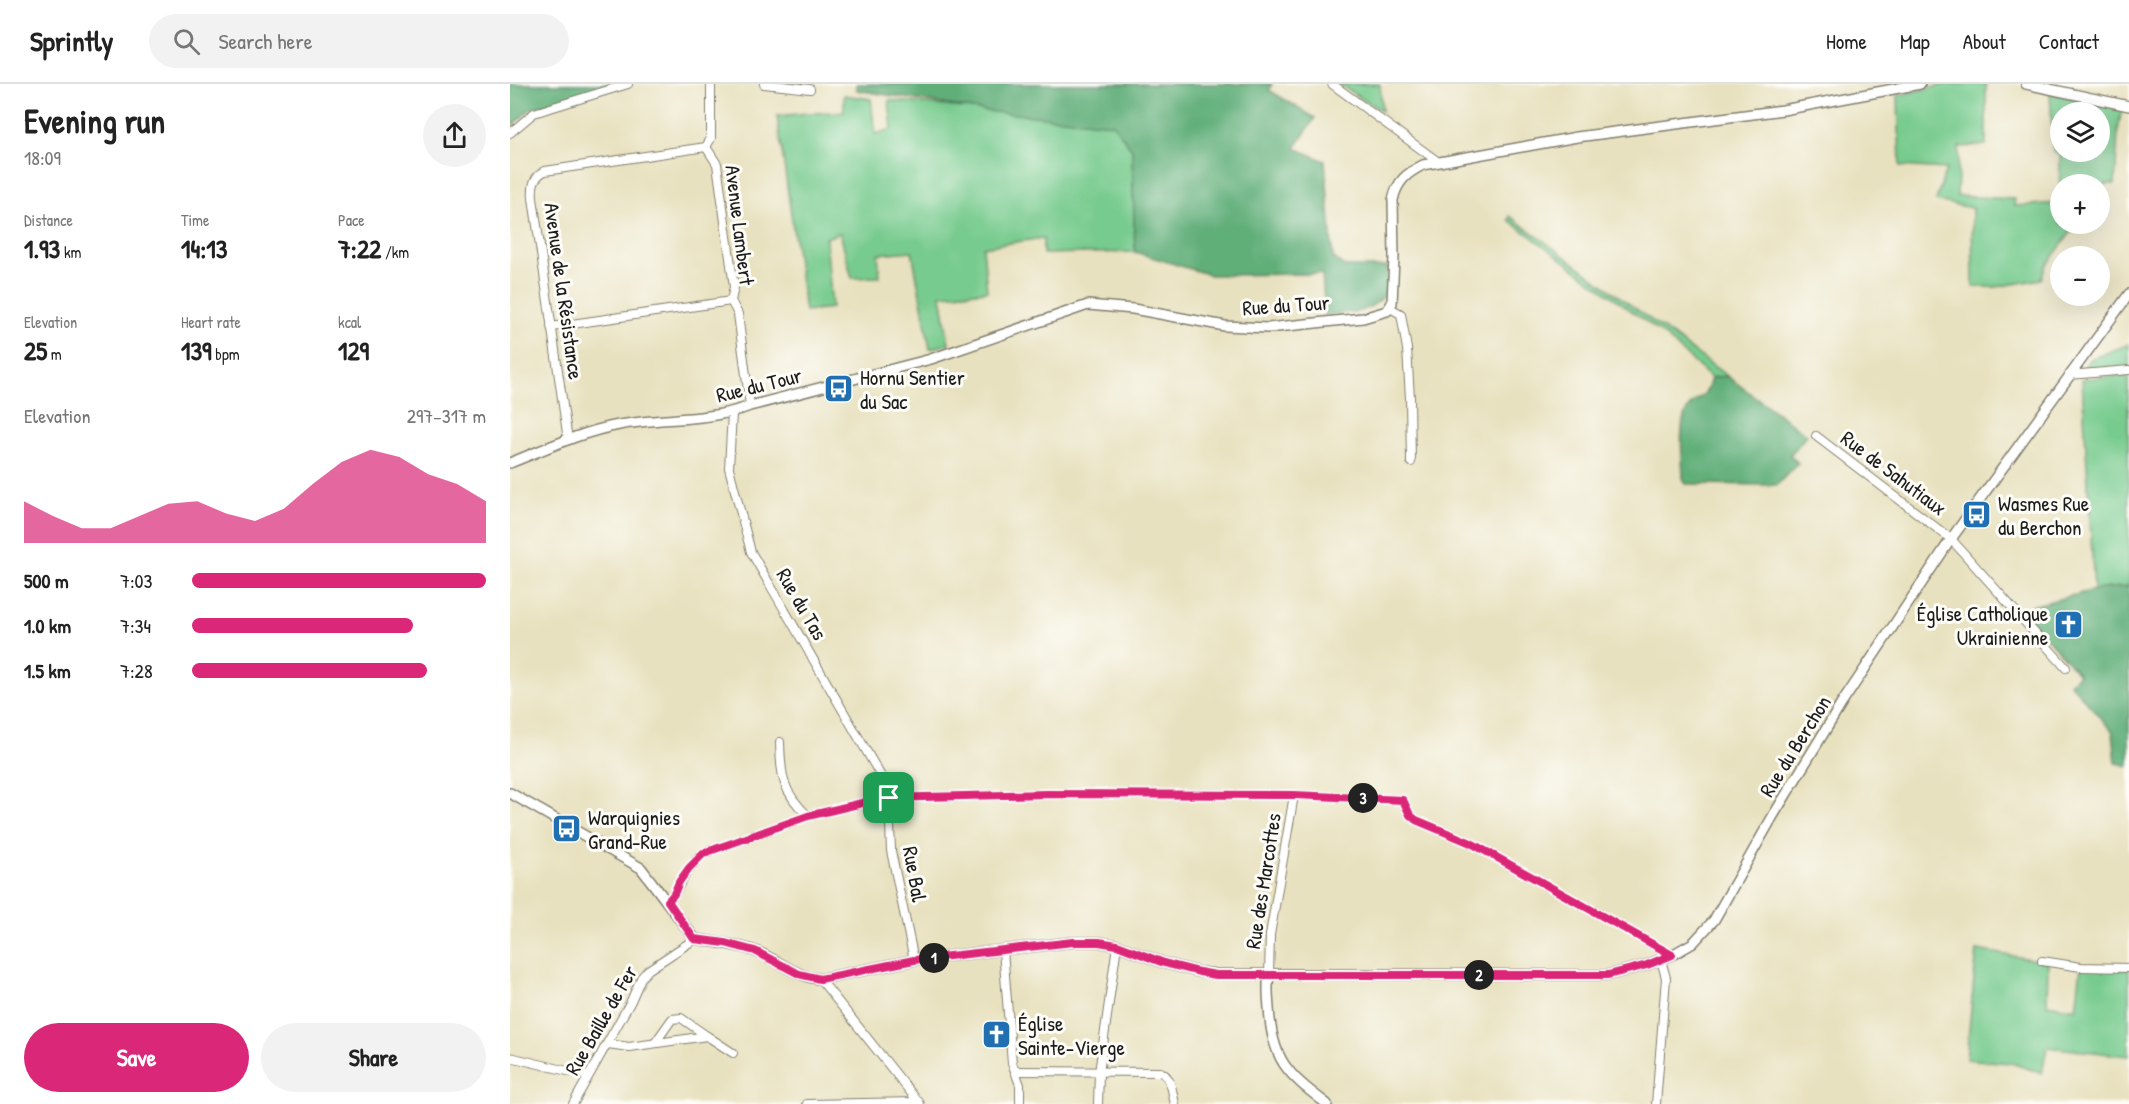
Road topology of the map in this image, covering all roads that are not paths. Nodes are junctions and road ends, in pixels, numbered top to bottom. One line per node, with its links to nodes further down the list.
1 (628, 84): 9 (street)
2 (711, 84): 10 (street, Avenue Lambert)
3 (764, 84): 7 (street)
4 (1332, 84): 11 (street)
5 (1920, 84): 11 (street)
6 (2026, 84): 8 (street)
7 (810, 89)
8 (2129, 106)
9 (510, 133)
10 (706, 147): 13 (street, Avenue Lambert); 15 (street, Avenue de la Résistance)
11 (1437, 161): 14 (street)
12 (2129, 294): 17 (street, Rue du Berchon)
13 (731, 301): 15 (street); 18 (street, Avenue Lambert)
14 (1390, 308): 18 (street, Rue du Tour); 22 (street)
15 (551, 327): 21 (street, Avenue de la Résistance)
16 (2129, 370): 17 (street)
17 (2069, 375): 24 (street, Rue du Berchon)
18 (750, 406): 19 (street, Rue du Tour)
19 (732, 413): 21 (street, Rue du Tour); 29 (street, Rue du Tas)
20 (1816, 436): 24 (street, Rue de Sahutiaux)
21 (568, 440): 23 (street, Rue du Tour)
22 (1411, 462)
23 (510, 463)
24 (1951, 539): 25 (street); 35 (street, Rue du Berchon)
25 (2066, 668)
26 (780, 742): 30 (street)
27 (510, 793): 31 (street)
28 (1294, 795): 29 (street); 35 (street); 40 (street, Rue des Marcottes)
29 (886, 798): 30 (street); 36 (street, Rue Bal)
30 (808, 816): 31 (street)
31 (668, 901): 32 (street)
32 (694, 939): 41 (street); 44 (street, Rue Baille de Fer)
33 (1117, 945): 34 (street); 40 (street); 48 (street)
34 (1003, 950): 36 (street); 47 (street)
35 (1672, 955): 37 (street, Rue du Berchon)
36 (914, 960): 41 (street)
37 (1661, 960): 40 (street, Rue des Marcottes); 57 (street)
38 (2042, 961): 39 (street)
39 (2129, 968)
40 (1269, 975): 56 (street)
41 (820, 979): 50 (street)
42 (707, 1036): 43 (street); 43 (street); 45 (street)
43 (655, 1043): 44 (street)
44 (608, 1044): 49 (street, Rue Baille de Fer)
45 (733, 1053)
46 (510, 1057): 49 (street)
47 (1015, 1071): 48 (street); 53 (street)
48 (1099, 1073): 54 (street); 55 (street)
49 (588, 1076): 51 (street, Rue Baille de Fer)
50 (919, 1103): 52 (street)
51 (573, 1104)
52 (807, 1104)
53 (1020, 1104)
54 (1098, 1104)
55 (1175, 1104)
56 (1327, 1104)
57 (1656, 1104)

